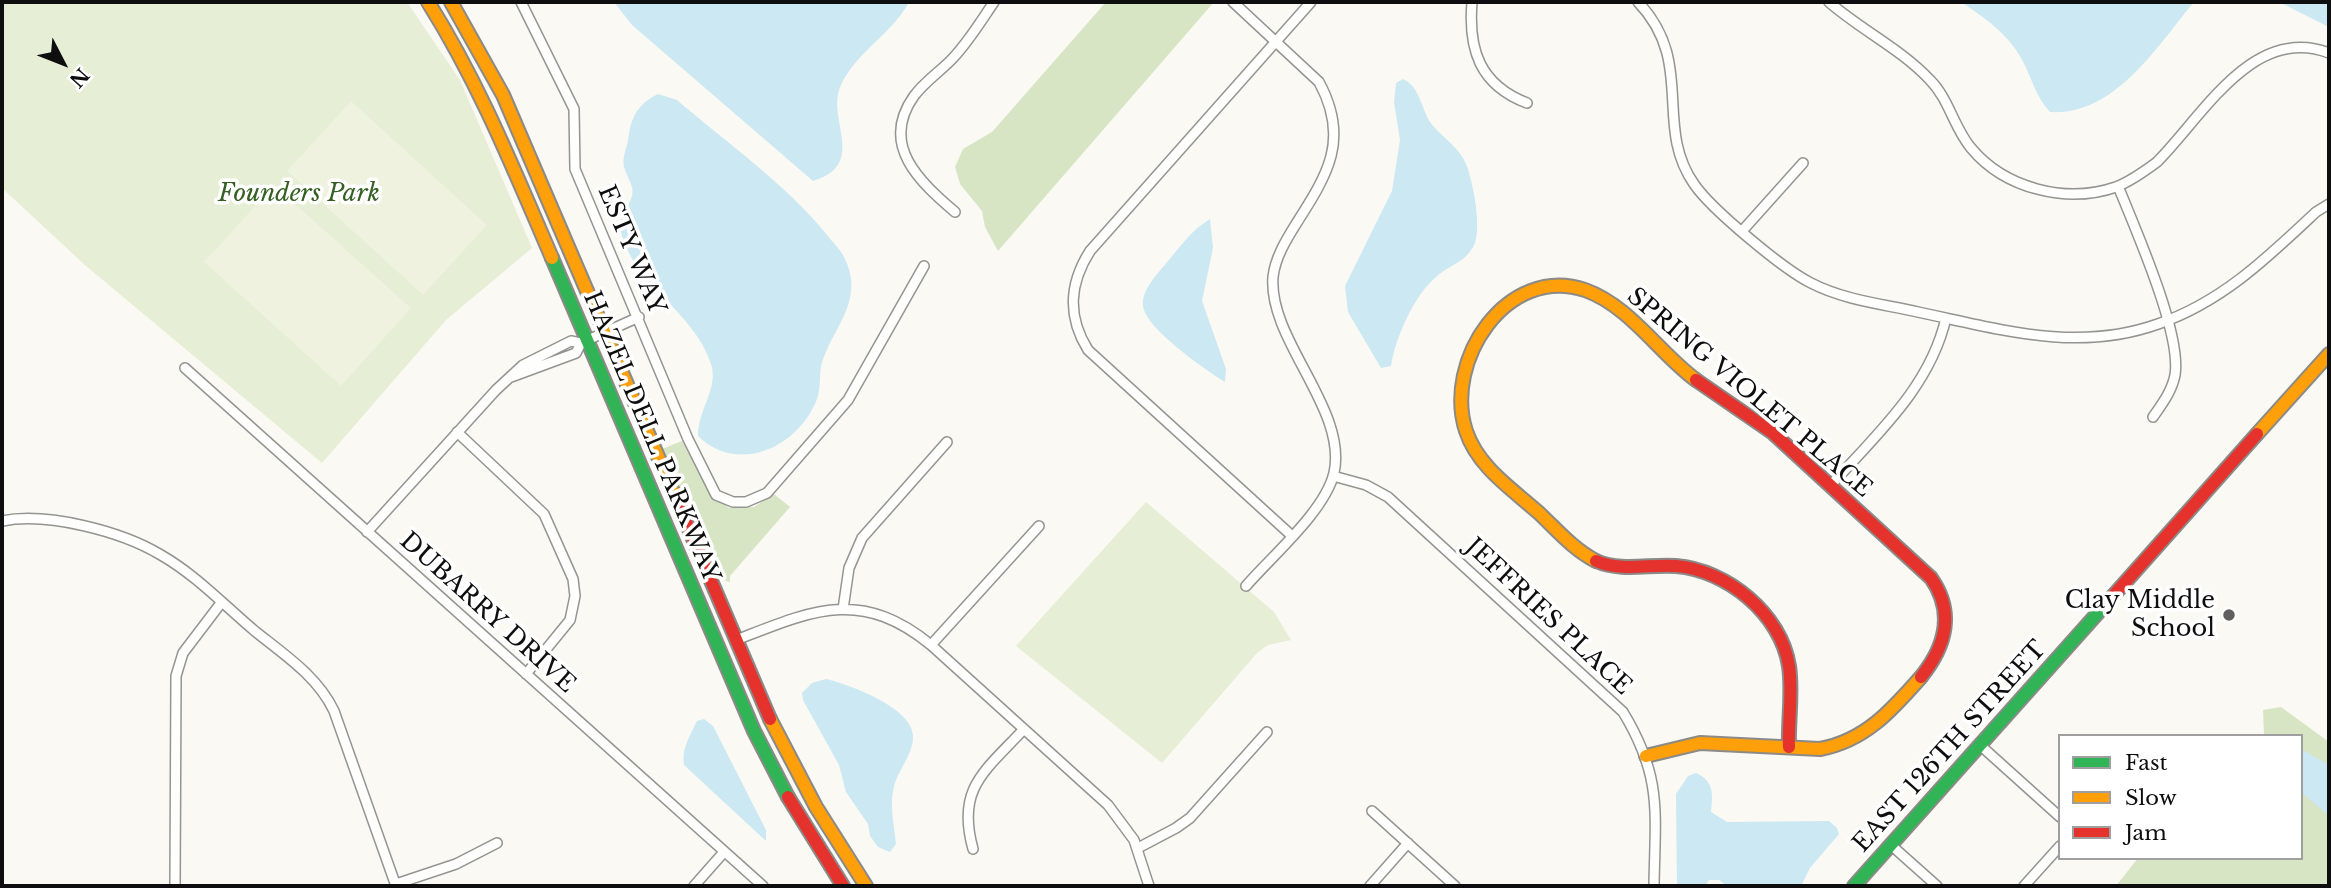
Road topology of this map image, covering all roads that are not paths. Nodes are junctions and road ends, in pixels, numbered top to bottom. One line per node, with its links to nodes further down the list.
1 (428, 2): 23 (street, HAZEL DELL PARKWAY)
2 (451, 2): 22 (street, HAZEL DELL PARKWAY)
3 (521, 2): 19 (street, ESTY WAY)
4 (994, 2): 16 (street)
5 (1233, 2): 10 (street)
6 (1311, 2): 10 (street)
7 (1472, 2): 12 (street)
8 (1638, 2): 17 (street)
9 (1829, 2): 14 (street)
10 (1278, 42): 29 (street); 34 (street)
11 (2329, 53): 14 (street)
12 (1527, 103)
13 (1803, 163): 17 (street)
14 (2118, 186): 21 (street)
15 (2329, 204): 21 (street)
16 (955, 212)
17 (1743, 230): 20 (street)
18 (924, 266): 19 (street, ESTY WAY)
19 (639, 317): 22 (street)
20 (1946, 318): 21 (street); 30 (street)
21 (2168, 320): 26 (street)
22 (604, 333): 23 (street); 38 (street, HAZEL DELL PARKWAY)
23 (584, 342): 27 (street); 59 (street, HAZEL DELL PARKWAY)
24 (2329, 354): 43 (street, EAST 126TH STREET)
25 (185, 368): 33 (street, DUBARRY DRIVE)
26 (2153, 417)
27 (457, 432): 33 (street); 40 (street)
28 (947, 442): 37 (street)
29 (1333, 476): 34 (street); 45 (street, JEFFRIES PLACE)
30 (1831, 485): 44 (street, SPRING VIOLET PLACE); 44 (street, SPRING VIOLET PLACE)
31 (2, 521): 36 (street)
32 (1039, 526): 39 (street)
33 (368, 532): 40 (street, DUBARRY DRIVE)
34 (1291, 535): 35 (street)
35 (1246, 586)
36 (221, 603): 55 (street); 56 (street)
37 (843, 609): 38 (street); 39 (street)
38 (736, 640): 60 (street, HAZEL DELL PARKWAY)
39 (931, 645): 41 (street)
40 (526, 674): 54 (street, DUBARRY DRIVE)
41 (1024, 729): 51 (street); 53 (street)
42 (1267, 732): 51 (street)
43 (1980, 746): 47 (street); 50 (street, EAST 126TH STREET)
44 (1789, 747): 45 (street, SPRING VIOLET PLACE)
45 (1646, 756): 64 (street, JEFFRIES PLACE)
46 (1371, 811): 49 (street)
47 (2058, 815)
48 (497, 843): 55 (street)
49 (1408, 843): 62 (street); 63 (street)
50 (1891, 845): 65 (street, EAST 126TH STREET); 66 (street)
51 (1138, 848): 61 (street)
52 (2058, 848): 67 (street)
53 (972, 849)
54 (724, 852): 57 (street); 58 (street, DUBARRY DRIVE)
55 (396, 885)
56 (175, 886)
57 (694, 886)
58 (763, 886)
59 (843, 886)
60 (866, 886)
61 (1149, 886)
62 (1370, 886)
63 (1455, 886)
64 (1654, 886)
65 (1854, 886)
66 (1937, 886)
67 (2024, 886)

